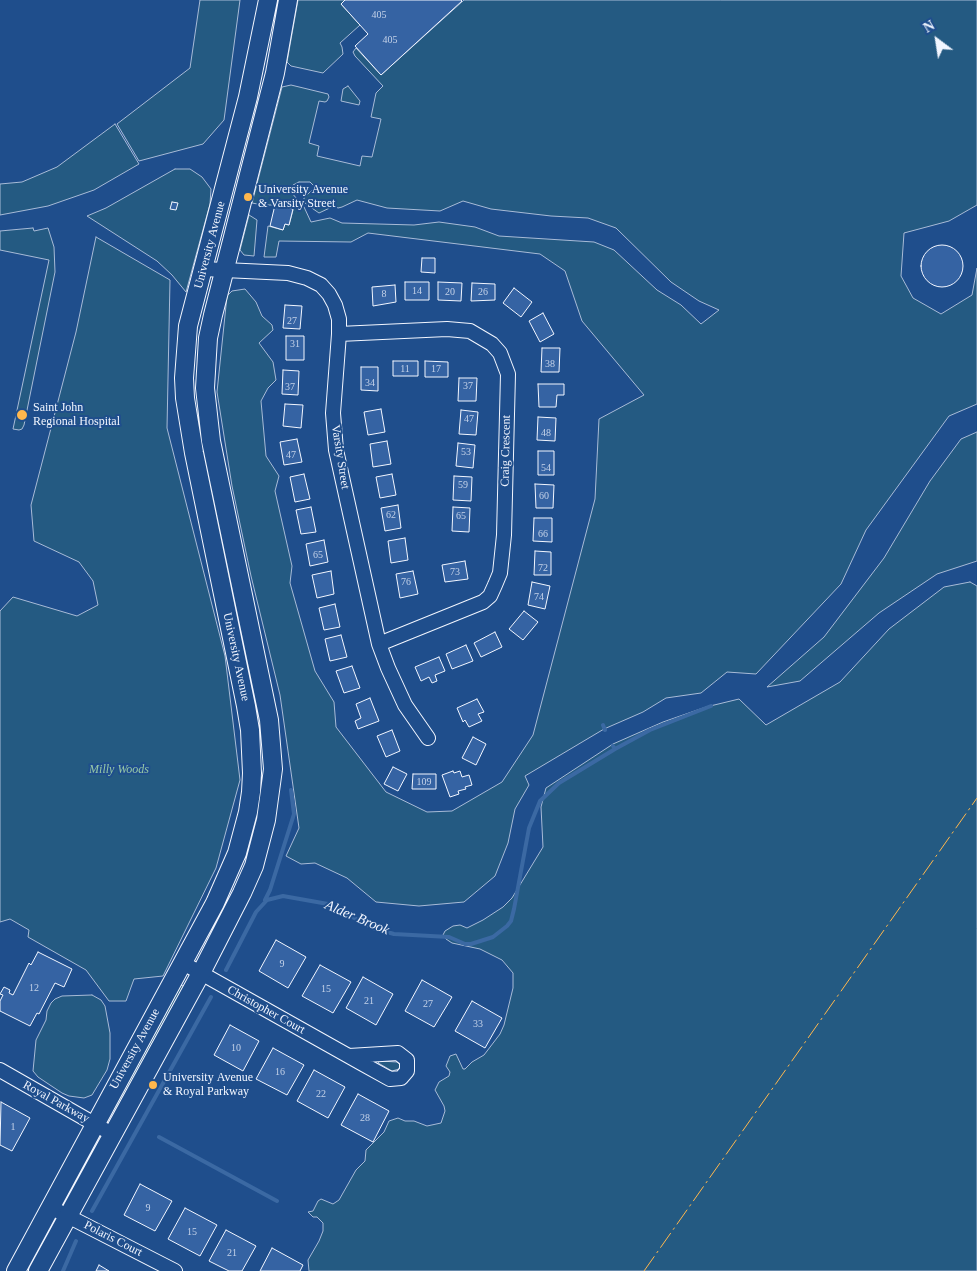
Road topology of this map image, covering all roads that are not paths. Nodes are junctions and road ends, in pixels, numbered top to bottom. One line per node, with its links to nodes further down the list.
1 (268, 0): 3 (main road, University Avenue)
2 (288, 0): 4 (main road, University Avenue)
3 (203, 269): 4 (street, Varsity Street); 8 (main road, University Avenue)
4 (224, 270): 5 (street, Varsity Street); 9 (main road, University Avenue)
5 (339, 334): 6 (street, Varsity Street); 6 (street, Craig Crescent)
6 (379, 644): 7 (street, Varsity Street)
7 (428, 738)
8 (184, 963): 9 (street, Christopher Court); 12 (main road, University Avenue)
9 (201, 973): 10 (street, Christopher Court); 13 (main road, University Avenue)
10 (349, 1056)
11 (0, 1070): 12 (street, Royal Parkway)
12 (94, 1123): 13 (street, Royal Parkway); 14 (main road, University Avenue)
13 (112, 1134): 15 (main road, University Avenue)
14 (50, 1207): 15 (street, Polaris Court); 16 (main road, University Avenue)
15 (68, 1216): 17 (main road, University Avenue); 18 (street, Polaris Court)
16 (16, 1271)
17 (38, 1271)
18 (175, 1271)

